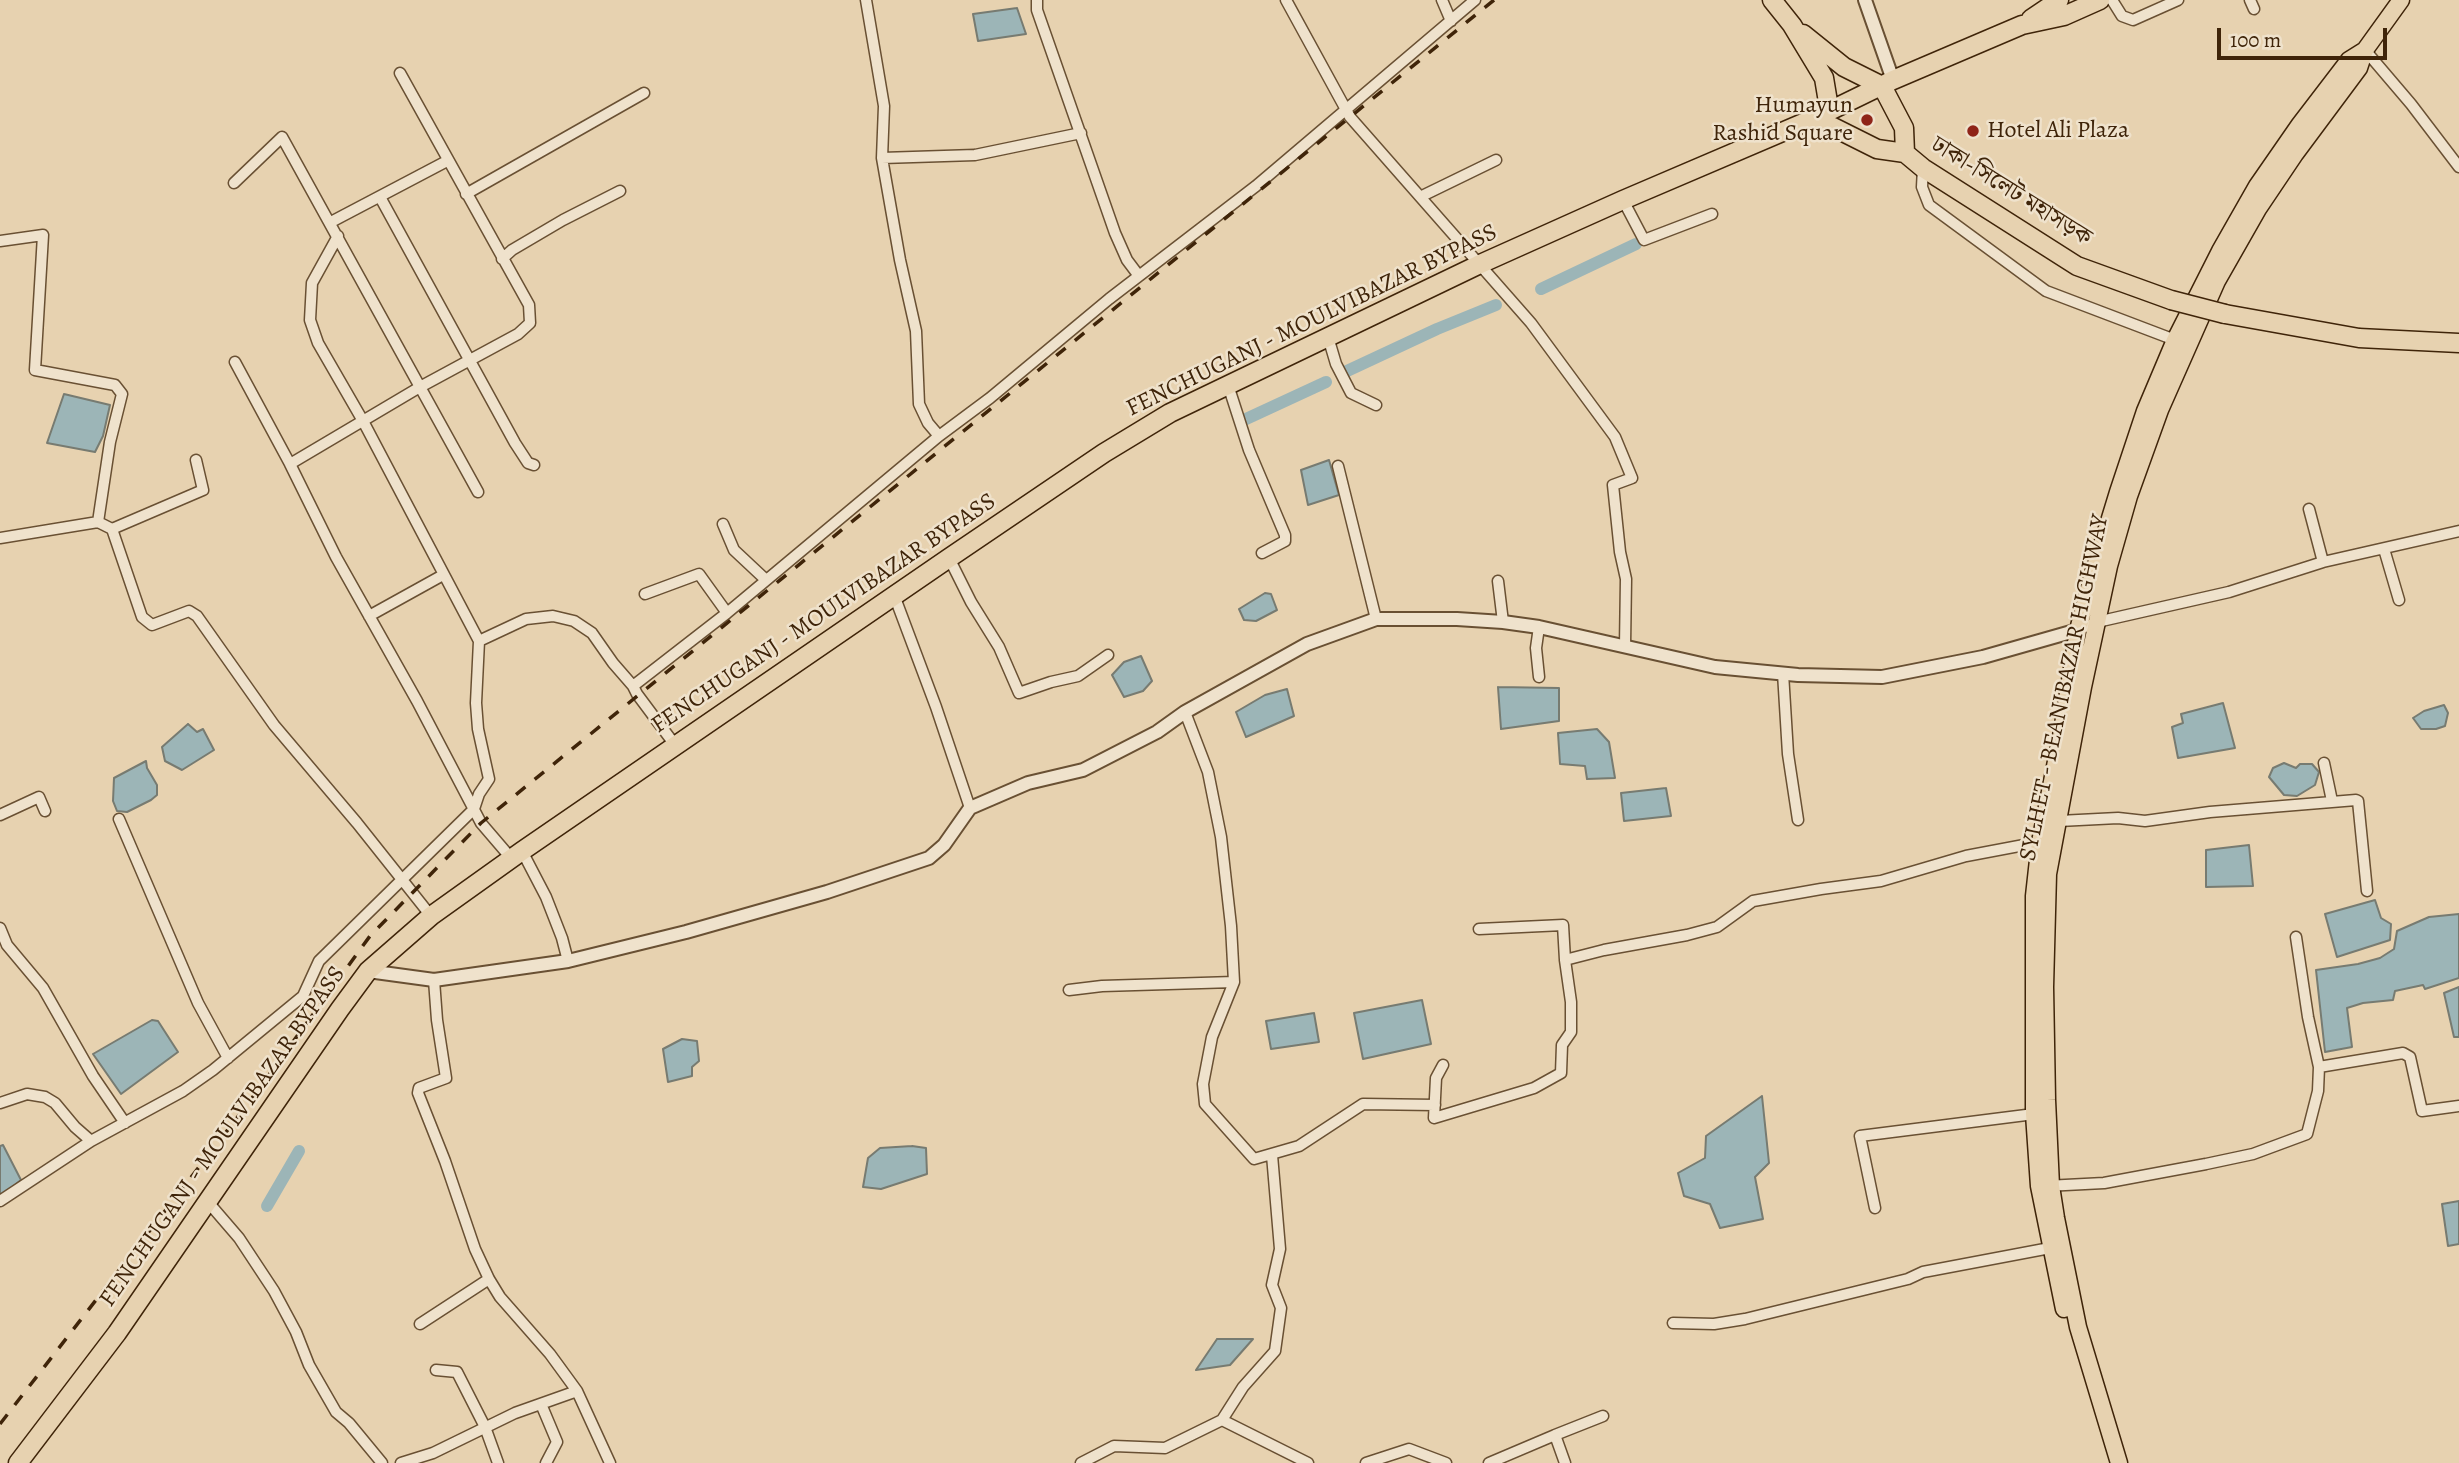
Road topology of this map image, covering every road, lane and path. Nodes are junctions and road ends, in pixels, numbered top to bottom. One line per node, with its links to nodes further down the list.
1 (866, 0): 24 (street)
2 (1037, 0): 22 (street)
3 (1286, 0): 20 (street)
4 (1442, 0): 13 (street)
5 (1475, 0): 13 (street)
6 (1772, 0): 14 (highway)
7 (1865, 0): 18 (street)
8 (2059, 0): 15 (highway)
9 (2100, 0): 15 (highway)
10 (2112, 0): 11 (street)
11 (2178, 0)
12 (2401, 0): 16 (main road)
13 (1451, 21): 20 (street)
14 (1792, 25): 18 (highway); 21 (highway)
15 (2022, 25): 18 (highway, FENCHUGANJ - MOULVIBAZAR BYPASS)
16 (2365, 50): 28 (street); 43 (main road, SYLHET - BEANIBAZAR HIGHWAY); 77 (main road, SYLHET - BEANIBAZAR HIGHWAY)
17 (400, 73): 26 (street)
18 (1888, 83): 21 (highway, FENCHUGANJ - MOULVIBAZAR BYPASS); 23 (highway, ঢাকা-সিলেট মহাসড়ক)
19 (644, 93): 31 (street)
20 (1344, 109): 32 (street); 41 (street)
21 (1815, 118): 23 (highway, ঢাকা-সিলেট মহাসড়ক); 34 (highway, FENCHUGANJ - MOULVIBAZAR BYPASS)
22 (1081, 132): 24 (street); 41 (street)
23 (1905, 153): 27 (highway, ঢাকা-সিলেট মহাসড়ক)
24 (882, 158): 51 (street)
25 (1496, 160): 32 (street)
26 (447, 161): 31 (street); 33 (street)
27 (1923, 167): 43 (street); 44 (highway, ঢাকা-সিলেট মহাসড়ক, bridge)
28 (2459, 167)
29 (234, 183): 36 (street)
30 (620, 191): 39 (street)
31 (466, 194): 39 (street)
32 (1422, 196): 40 (street)
33 (380, 197): 36 (street); 45 (street)
34 (1623, 200): 35 (street); 40 (highway, FENCHUGANJ - MOULVIBAZAR BYPASS)
35 (1712, 214)
36 (331, 222): 37 (street)
37 (338, 236): 48 (street); 50 (street)
38 (0, 242): 58 (street)
39 (502, 259): 45 (street)
40 (1478, 265): 42 (highway, FENCHUGANJ - MOULVIBAZAR BYPASS); 81 (street)
41 (1139, 275): 51 (street)
42 (1328, 337): 47 (highway, FENCHUGANJ - MOULVIBAZAR BYPASS); 49 (street)
43 (2175, 341): 79 (main road, SYLHET - BEANIBAZAR HIGHWAY)
44 (2459, 343)
45 (471, 360): 48 (street); 54 (street)
46 (236, 362): 53 (street)
47 (1228, 385): 64 (street); 65 (highway, FENCHUGANJ - MOULVIBAZAR BYPASS)
48 (420, 387): 50 (street); 56 (street)
49 (1376, 405)
50 (363, 421): 53 (street); 67 (street)
51 (939, 436): 68 (street)
52 (196, 460): 60 (street)
53 (290, 464): 74 (street)
54 (534, 465)
55 (1338, 466): 75 (street)
56 (478, 492)
57 (2309, 509): 66 (street)
58 (98, 522): 60 (street); 62 (street)
59 (723, 524): 68 (street)
60 (112, 529): 99 (street)
61 (2459, 531): 63 (street)
62 (0, 538)
63 (2384, 549): 66 (street); 72 (street)
64 (1262, 553)
65 (949, 558): 71 (highway, FENCHUGANJ - MOULVIBAZAR BYPASS); 82 (street)
66 (2323, 562): 77 (street)
67 (443, 575): 74 (street); 80 (street)
68 (766, 580): 73 (street)
69 (1498, 581): 76 (street)
70 (645, 594): 73 (street)
71 (894, 596): 87 (highway, FENCHUGANJ - MOULVIBAZAR BYPASS); 90 (street)
72 (2399, 600)
73 (727, 612): 85 (street)
74 (369, 615): 91 (street)
75 (1376, 619): 76 (street); 86 (street)
76 (1503, 622): 78 (street)
77 (2097, 622): 79 (street); 96 (main road, SYLHET - BEANIBAZAR HIGHWAY)
78 (1539, 627): 81 (street); 84 (street)
79 (2078, 630): 83 (street); 97 (main road, SYLHET - BEANIBAZAR HIGHWAY)
80 (480, 641): 85 (street); 91 (street)
81 (1625, 646): 83 (street)
82 (1108, 655)
83 (1783, 673): 95 (street)
84 (1539, 677)
85 (633, 685): 87 (street)
86 (1185, 712): 90 (street); 109 (street)
87 (675, 745): 98 (highway, FENCHUGANJ - MOULVIBAZAR BYPASS)
88 (2324, 763): 89 (street)
89 (2332, 801): 96 (street); 100 (street)
90 (970, 808): 106 (street)
91 (474, 809): 98 (street); 99 (street)
92 (46, 811): 93 (street)
93 (0, 815)
94 (119, 819): 111 (street)
95 (1798, 820)
96 (2059, 821): 121 (main road, SYLHET - BEANIBAZAR HIGHWAY)
97 (2040, 842): 105 (street); 117 (main road, SYLHET - BEANIBAZAR HIGHWAY)
98 (516, 854): 101 (highway, FENCHUGANJ - MOULVIBAZAR BYPASS); 106 (street)
99 (401, 879): 101 (street); 111 (street)
100 (2367, 891)
101 (431, 916): 107 (highway, FENCHUGANJ - MOULVIBAZAR BYPASS)
102 (0, 928): 118 (street)
103 (1479, 929): 105 (street)
104 (2296, 937): 113 (street)
105 (1565, 960): 115 (street)
106 (568, 961): 108 (street)
107 (368, 971): 108 (street); 123 (highway, FENCHUGANJ - MOULVIBAZAR BYPASS)
108 (434, 980): 126 (street)
109 (1234, 982): 110 (street); 120 (street)
110 (1069, 990)
111 (228, 1058): 118 (street)
112 (1443, 1065): 115 (street)
113 (2319, 1067): 116 (street); 121 (street)
114 (0, 1103): 119 (street)
115 (1435, 1105): 120 (street)
116 (2459, 1106)
117 (2034, 1114): 121 (main road, SYLHET - BEANIBAZAR HIGHWAY); 124 (street)
118 (125, 1123): 119 (street)
119 (90, 1141): 122 (street)
120 (1272, 1155): 133 (street)
121 (2045, 1186): 125 (main road, SYLHET - BEANIBAZAR HIGHWAY); 149 (main road, SYLHET - BEANIBAZAR HIGHWAY)
122 (0, 1201)
123 (208, 1202): 136 (highway, FENCHUGANJ - MOULVIBAZAR BYPASS); 137 (street)
124 (1875, 1208)
125 (2050, 1248): 128 (street); 148 (main road, SYLHET - BEANIBAZAR HIGHWAY)
126 (489, 1279): 127 (street); 130 (street)
127 (420, 1324)
128 (1673, 1324)
129 (436, 1370): 134 (street)
130 (577, 1391): 131 (street); 141 (street)
131 (541, 1404): 134 (street); 140 (street)
132 (1603, 1416): 135 (street)
133 (1222, 1420): 142 (street); 143 (street)
134 (485, 1427): 138 (street); 139 (street)
135 (1555, 1435): 146 (street); 147 (street)
136 (18, 1463)
137 (382, 1463)
138 (401, 1463)
139 (499, 1463)
140 (546, 1463)
141 (610, 1463)
142 (1081, 1463)
143 (1308, 1463)
144 (1366, 1463): 145 (street)
145 (1446, 1463)
146 (1489, 1463)
147 (1565, 1463)
148 (2108, 1463)
149 (2119, 1463)

